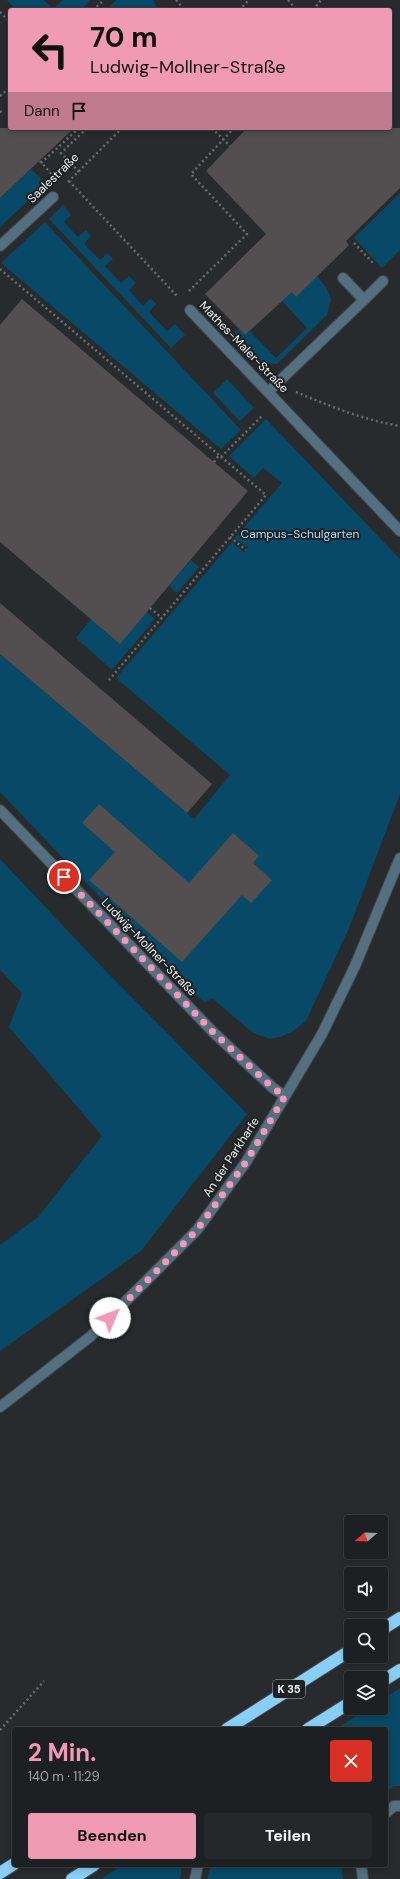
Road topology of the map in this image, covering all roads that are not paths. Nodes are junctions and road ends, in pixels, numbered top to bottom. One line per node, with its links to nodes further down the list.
1 (53, 197): 2 (lane, Saalestraße)
2 (0, 246)
3 (343, 278): 5 (lane)
4 (383, 281): 5 (lane)
5 (364, 300): 7 (lane)
6 (190, 310): 7 (lane, Mathes-Maler-Straße)
7 (268, 392): 8 (lane, Mathes-Maler-Straße)
8 (400, 531)
9 (0, 810): 11 (lane, Ludwig-Mollner-Straße)
10 (400, 858): 11 (lane, An der Parkharfe)
11 (285, 1096): 12 (lane, An der Parkharfe)
12 (0, 1407)
13 (400, 1618): 14 (highway)
14 (388, 1626)
15 (344, 1654): 19 (highway, K 35)
16 (400, 1670): 17 (highway)
17 (388, 1678)
18 (344, 1706): 20 (highway)
19 (230, 1727)
20 (311, 1727)
21 (400, 1806): 22 (lane)
22 (388, 1811)
23 (12, 1865): 27 (highway)
24 (91, 1867): 28 (highway)
25 (198, 1867): 29 (lane)
26 (362, 1867): 30 (lane)
27 (0, 1873)
28 (72, 1879)
29 (195, 1879)
30 (362, 1879)

